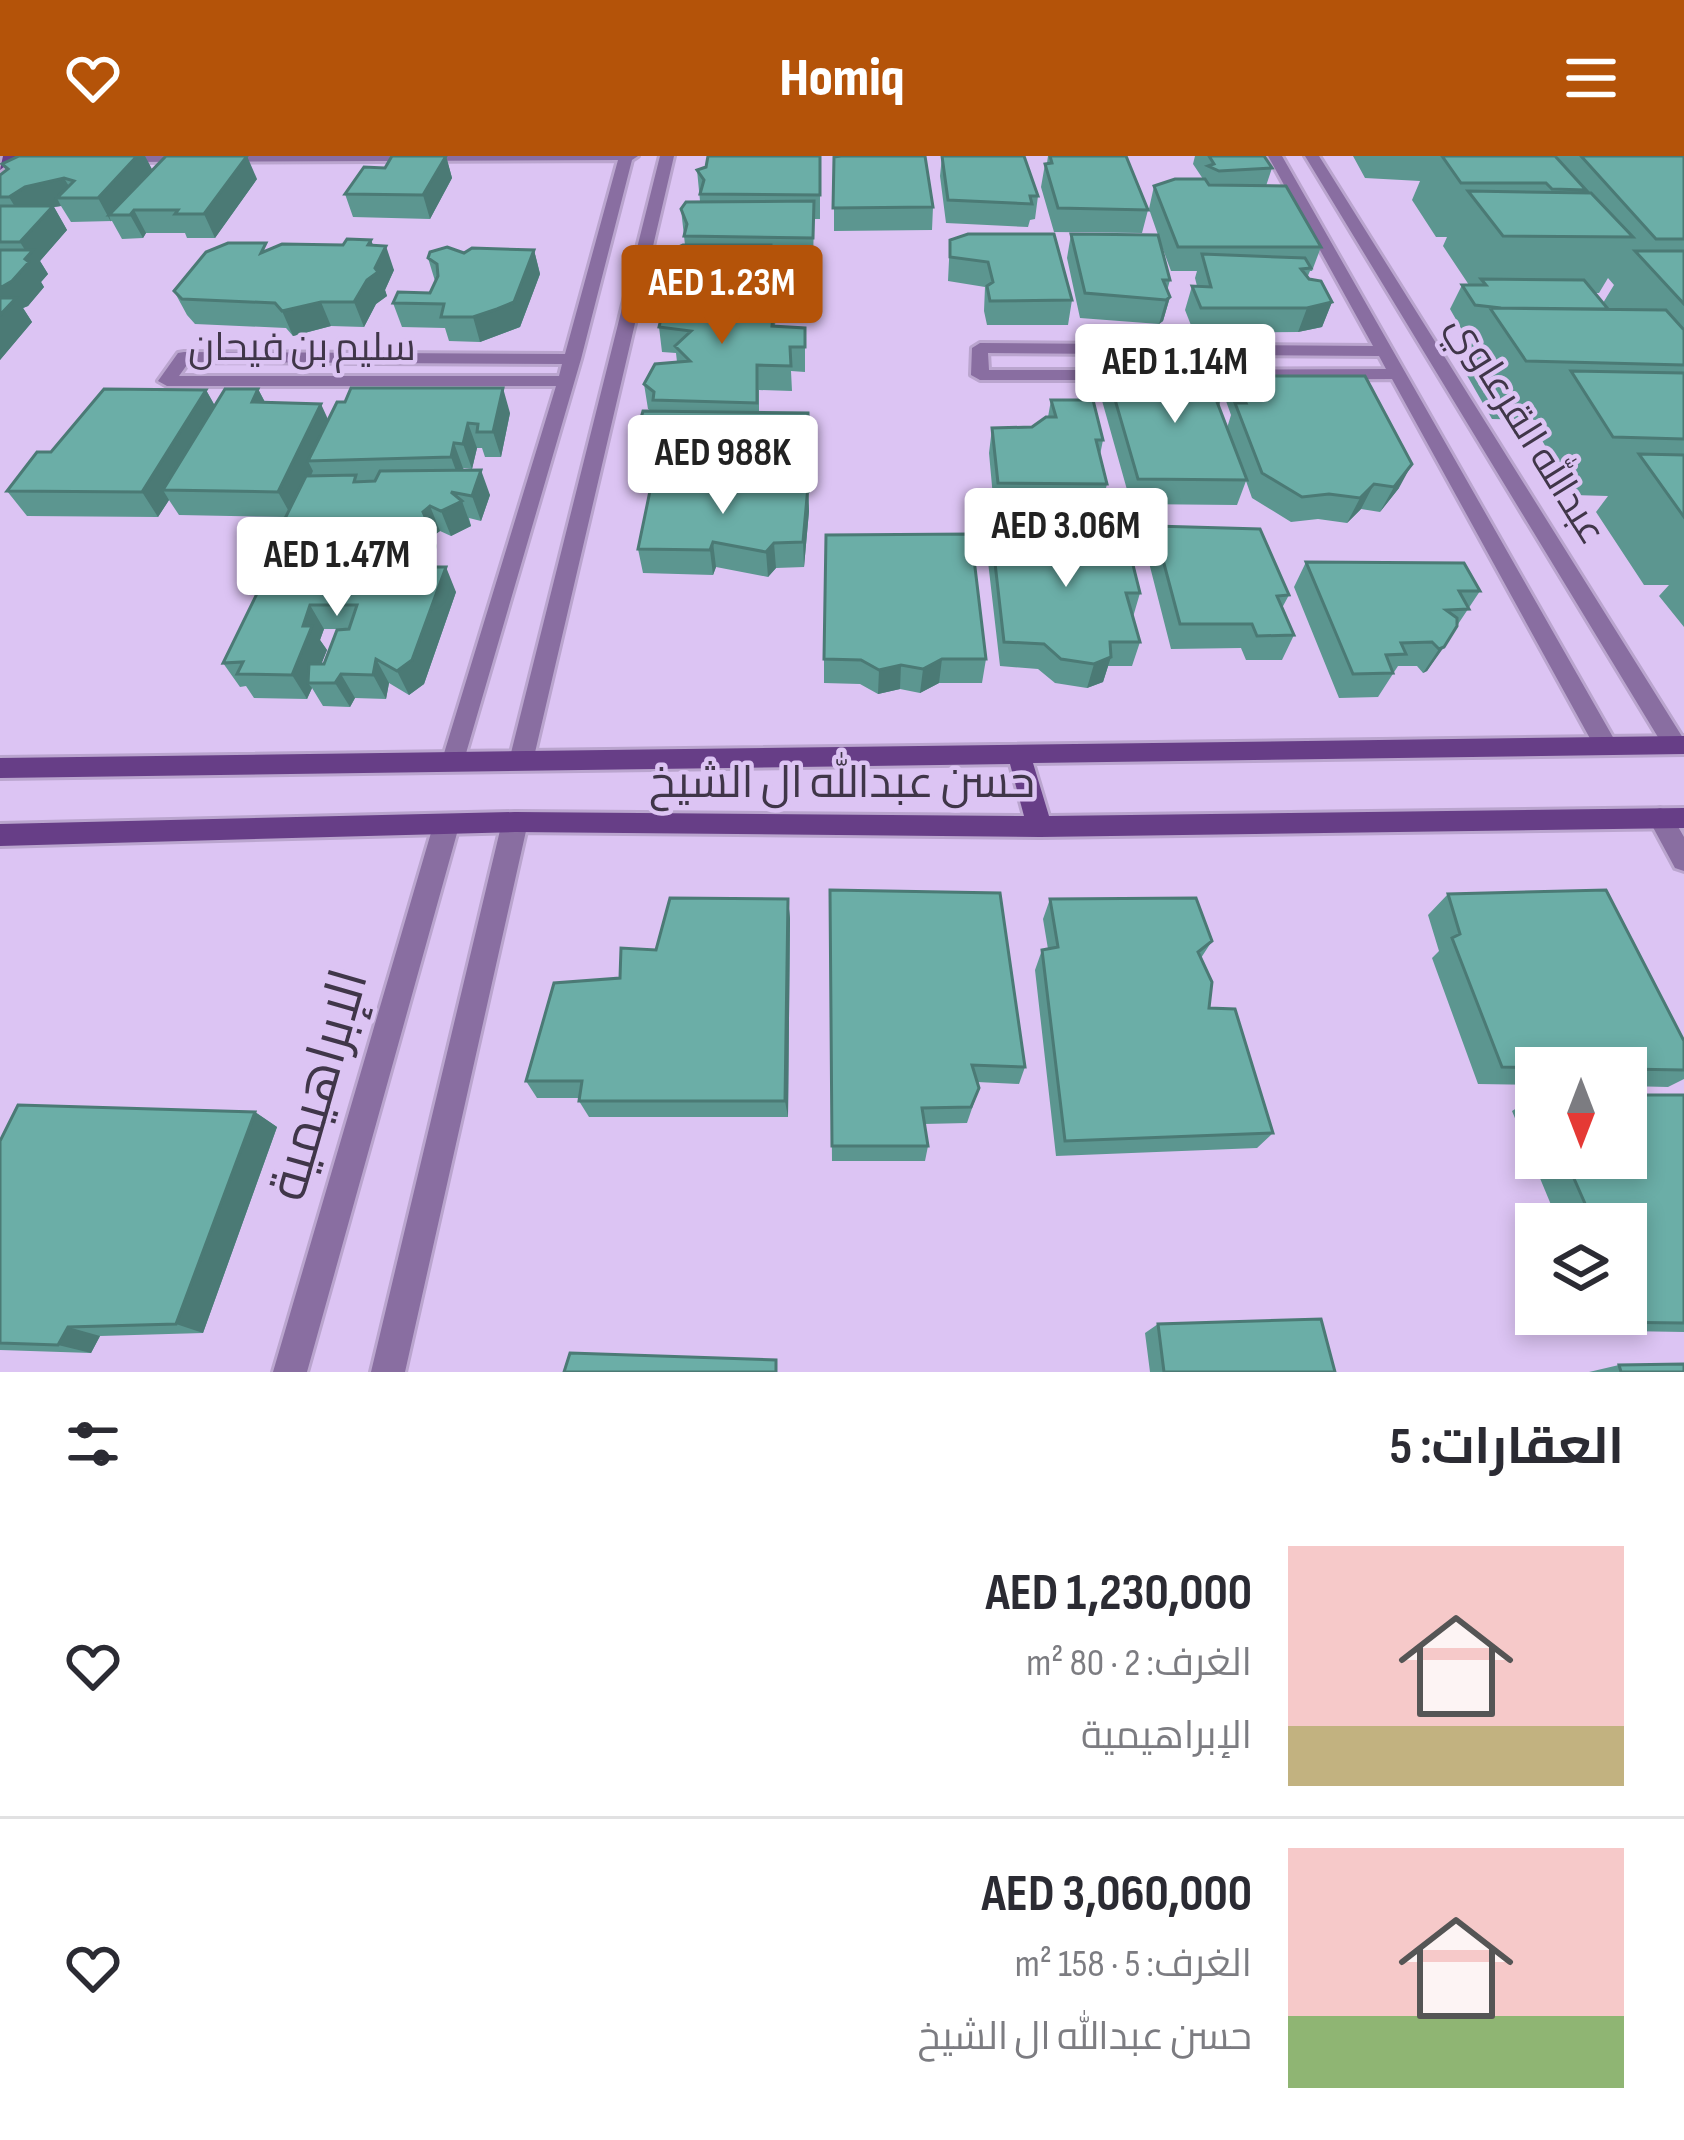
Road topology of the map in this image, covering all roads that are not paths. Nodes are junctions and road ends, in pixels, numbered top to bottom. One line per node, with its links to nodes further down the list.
1 (629, 156): 6 (street); 9 (street)
2 (667, 156): 16 (street)
3 (1275, 156): 8 (street, عبدالله القرعاوي)
4 (1312, 156): 12 (street, عبدالله القرعاوي)
5 (33, 158): 7 (street)
6 (104, 158)
7 (7, 160)
8 (1381, 351): 10 (street, عبدالله القرعاوي); 10 (street)
9 (573, 358): 11 (street); 11 (street, سليم بن فيحان)
10 (1395, 374): 13 (street, عبدالله القرعاوي)
11 (566, 381): 15 (street)
12 (1679, 745): 13 (street, حسن عبدالله ال الشيخ)
13 (1606, 746): 14 (street, حسن عبدالله ال الشيخ)
14 (1019, 755): 16 (street, حسن عبدالله ال الشيخ); 21 (street)
15 (454, 760): 16 (street, حسن عبدالله ال الشيخ); 17 (street, حسن عبدالله ال الشيخ)
16 (521, 760)
17 (0, 768)
18 (1672, 818): 21 (street, حسن عبدالله ال الشيخ); 23 (street)
19 (514, 822): 20 (street, حسن عبدالله ال الشيخ); 21 (street, حسن عبدالله ال الشيخ); 25 (street)
20 (446, 826): 22 (street, حسن عبدالله ال الشيخ); 24 (street, الإبراهيمية)
21 (1040, 827)
22 (0, 835)
23 (1684, 860)
24 (290, 1372)
25 (388, 1372)

